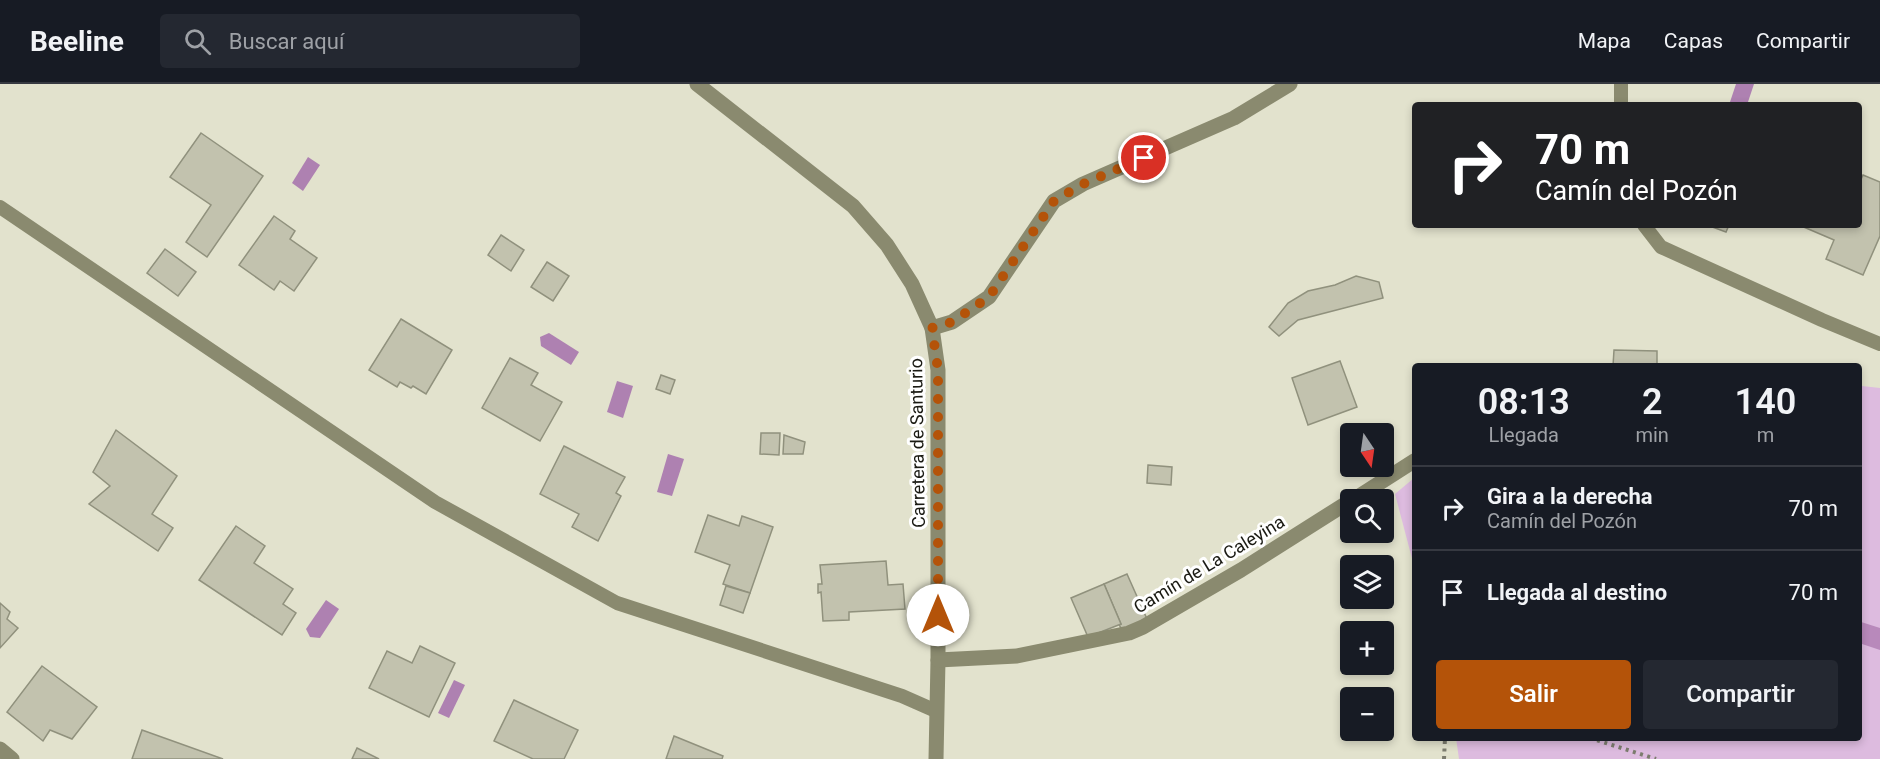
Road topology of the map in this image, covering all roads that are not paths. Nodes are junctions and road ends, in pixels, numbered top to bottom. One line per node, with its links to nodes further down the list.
1 (697, 84): 7 (street, Carretera de Santurio)
2 (1290, 84): 7 (street)
3 (1621, 84): 4 (lane)
4 (1621, 102)
5 (0, 207): 13 (lane)
6 (1646, 228): 8 (lane)
7 (932, 328): 12 (street, Carretera de Santurio)
8 (1880, 344)
9 (1412, 461): 10 (street, Camín de La Caleyina)
10 (1368, 489)
11 (1340, 507): 12 (street, Camín de La Caleyina)
12 (938, 660): 13 (street, Carretera de Santurio)
13 (936, 711): 16 (street, Carretera de Santurio)
14 (0, 748): 15 (street)
15 (12, 759)
16 (936, 759)

